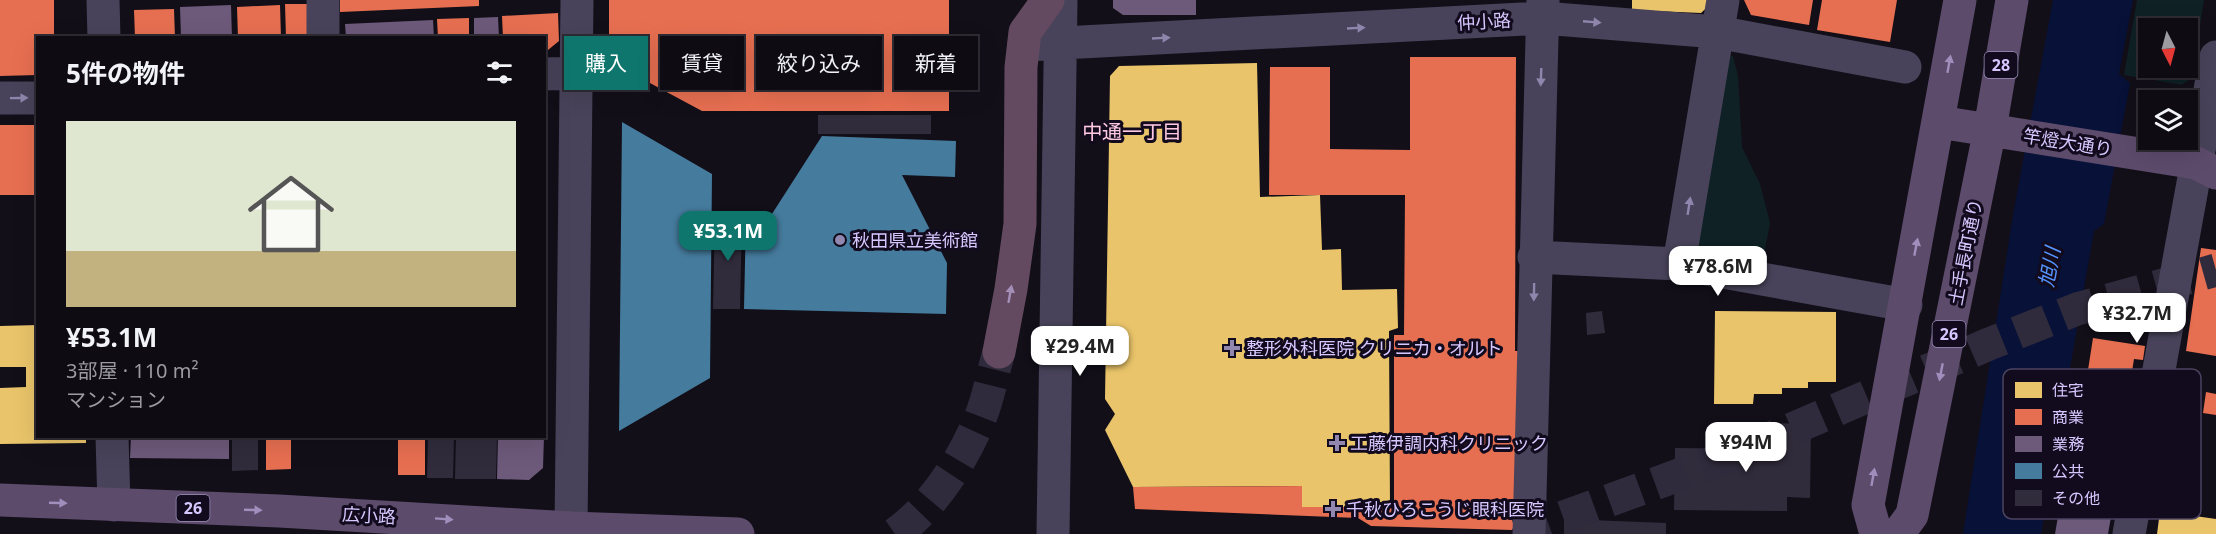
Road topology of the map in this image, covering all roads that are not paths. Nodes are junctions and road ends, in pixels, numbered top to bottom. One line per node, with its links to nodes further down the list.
1 (103, 0): 11 (street)
2 (323, 0): 12 (street)
3 (577, 0): 13 (street)
4 (1048, 0): 15 (highway)
5 (1060, 0): 14 (street)
6 (1723, 0): 10 (street)
7 (1960, 0): 23 (main road, one-way to 7)
8 (2012, 0): 24 (main road, 土手長町通り / 28)
9 (1543, 9): 10 (street, 仲小路, one-way to 10); 14 (street, 仲小路, one-way to 9); 26 (street, one-way to 26)
10 (1717, 32): 17 (street, 仲小路); 27 (street, one-way to 10)
11 (104, 36)
12 (323, 36)
13 (577, 36)
14 (1060, 43): 15 (street, 仲小路); 37 (street)
15 (1024, 45): 29 (highway, one-way to 15)
16 (2216, 57): 25 (street)
17 (1905, 67)
18 (564, 73): 19 (street)
19 (546, 74)
20 (577, 90): 35 (street)
21 (0, 98): 22 (street, one-way to 22)
22 (36, 98)
23 (1939, 122): 24 (main road, 竿燈大通り); 28 (main road, one-way to 23)
24 (1990, 129): 25 (main road, 竿燈大通り); 40 (main road, 土手長町通り / 26, one-way to 40)
25 (2209, 166): 30 (street)
26 (1534, 257): 27 (street); 38 (street, one-way to 38)
27 (1679, 264): 28 (street)
28 (1906, 305): 39 (main road, one-way to 28)
29 (999, 352)
30 (2165, 369)
31 (112, 438): 33 (street)
32 (0, 500): 33 (main road, 広小路 / 26, one-way to 33)
33 (114, 505): 35 (main road, 広小路 / 26, one-way to 35)
34 (2132, 519): 41 (street)
35 (571, 528): 36 (main road, 広小路 / 26)
36 (738, 534)
37 (1053, 534)
38 (1529, 534)
39 (1876, 534)
40 (1898, 534)
41 (2129, 534)

